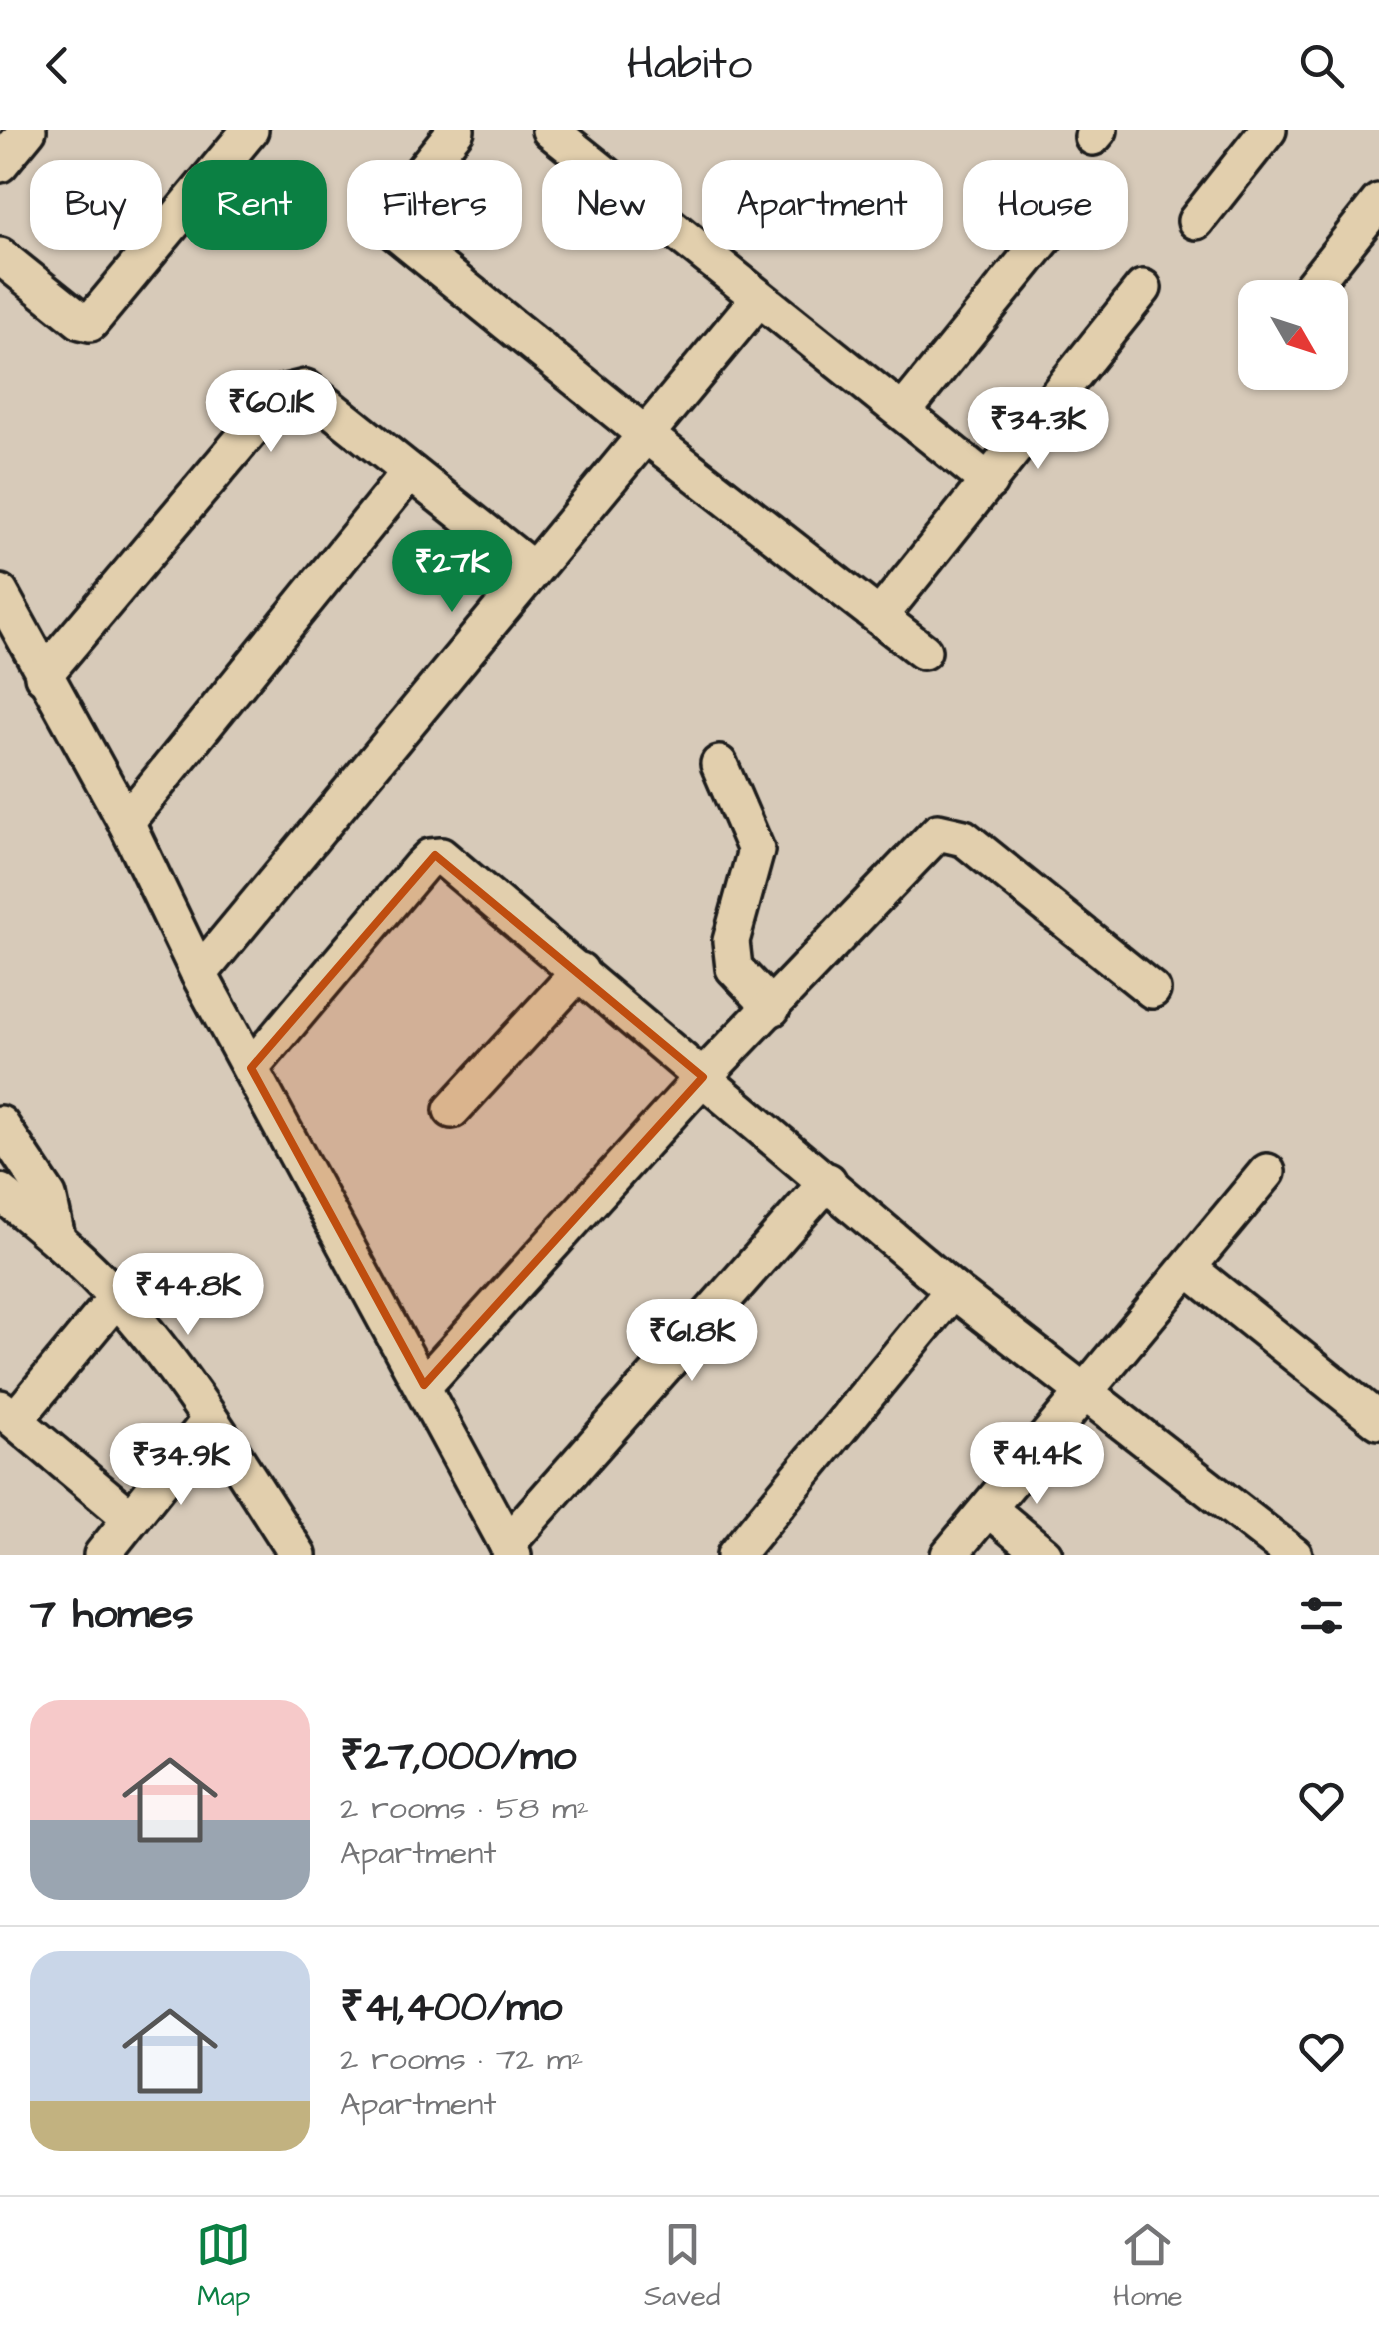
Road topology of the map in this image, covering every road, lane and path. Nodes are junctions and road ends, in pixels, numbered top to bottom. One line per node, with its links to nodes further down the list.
1 (250, 130): 8 (street)
2 (456, 130): 13 (street)
3 (550, 130): 11 (street)
4 (1268, 130): 6 (street)
5 (1379, 202): 9 (street)
6 (1196, 220)
7 (1034, 250): 12 (street)
8 (0, 256)
9 (1317, 280)
10 (1143, 288): 15 (street)
11 (758, 298): 12 (street); 13 (street)
12 (903, 412): 15 (street)
13 (647, 436): 16 (street); 18 (street)
14 (408, 474): 16 (street); 20 (street); 22 (street)
15 (989, 482): 18 (street)
16 (532, 569): 24 (street)
17 (0, 593): 20 (street)
18 (880, 615): 19 (street)
19 (923, 651)
20 (43, 676): 22 (street)
21 (719, 764): 26 (street)
22 (126, 822): 24 (street)
23 (580, 971): 27 (street); 28 (street); 29 (street)
24 (199, 974): 27 (street)
25 (1152, 990): 26 (street)
26 (772, 1008): 28 (street)
27 (252, 1068): 38 (street)
28 (704, 1077): 32 (street); 38 (street)
29 (452, 1110)
30 (0, 1124): 34 (street)
31 (1268, 1172): 35 (street)
32 (828, 1181): 36 (street); 45 (street)
33 (0, 1192): 34 (street)
34 (56, 1238): 37 (street)
35 (1189, 1269): 39 (street); 42 (street)
36 (954, 1290): 39 (street); 48 (street)
37 (117, 1298): 40 (street); 41 (street)
38 (424, 1385): 45 (street)
39 (1085, 1390): 43 (street); 51 (street)
40 (8, 1414): 44 (street)
41 (210, 1420): 44 (street); 47 (street)
42 (1379, 1421)
43 (989, 1509): 49 (street); 50 (street)
44 (131, 1518): 46 (street)
45 (510, 1549)
46 (102, 1555)
47 (298, 1555)
48 (734, 1555)
49 (950, 1555)
50 (1044, 1555)
51 (1294, 1555)

